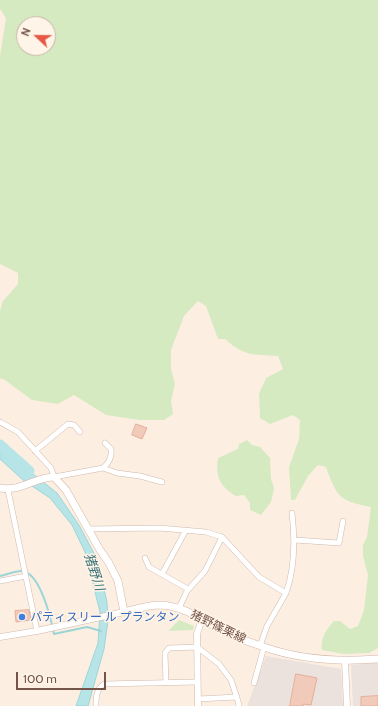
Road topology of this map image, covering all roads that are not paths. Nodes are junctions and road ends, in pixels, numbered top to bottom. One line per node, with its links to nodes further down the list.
1 (0, 422): 4 (street)
2 (80, 432): 4 (street)
3 (106, 443): 5 (street)
4 (35, 451): 6 (street)
5 (103, 468): 6 (street); 7 (street)
6 (51, 477): 9 (main road); 12 (main road)
7 (162, 482)
8 (0, 488): 9 (main road)
9 (8, 490): 18 (street)
10 (292, 513): 15 (street)
11 (342, 521): 15 (street)
12 (88, 529): 13 (street); 23 (main road)
13 (186, 530): 14 (street); 17 (street)
14 (222, 537): 20 (street); 21 (street)
15 (295, 540): 21 (street)
16 (145, 558): 17 (street)
17 (162, 574): 20 (street)
18 (26, 576): 19 (street); 25 (street)
19 (0, 581)
20 (188, 589): 22 (street)
21 (286, 594): 28 (street)
22 (179, 608): 23 (main road, 猪野篠栗線); 24 (main road, 猪野篠栗線)
23 (124, 612): 25 (street)
24 (202, 619): 27 (street); 28 (main road, 猪野篠栗線)
25 (37, 631): 26 (street)
26 (0, 637)
27 (197, 647): 31 (street); 32 (street); 34 (street)
28 (262, 647): 30 (main road, 猪野篠栗線); 33 (street)
29 (378, 659): 30 (main road, 猪野篠栗線)
30 (345, 661): 39 (street)
31 (197, 682): 32 (street); 35 (street)
32 (166, 683): 36 (street)
33 (254, 683)
34 (237, 697): 35 (street); 38 (street)
35 (198, 699): 37 (street)
36 (96, 706)
37 (198, 706)
38 (239, 706)
39 (346, 706)

